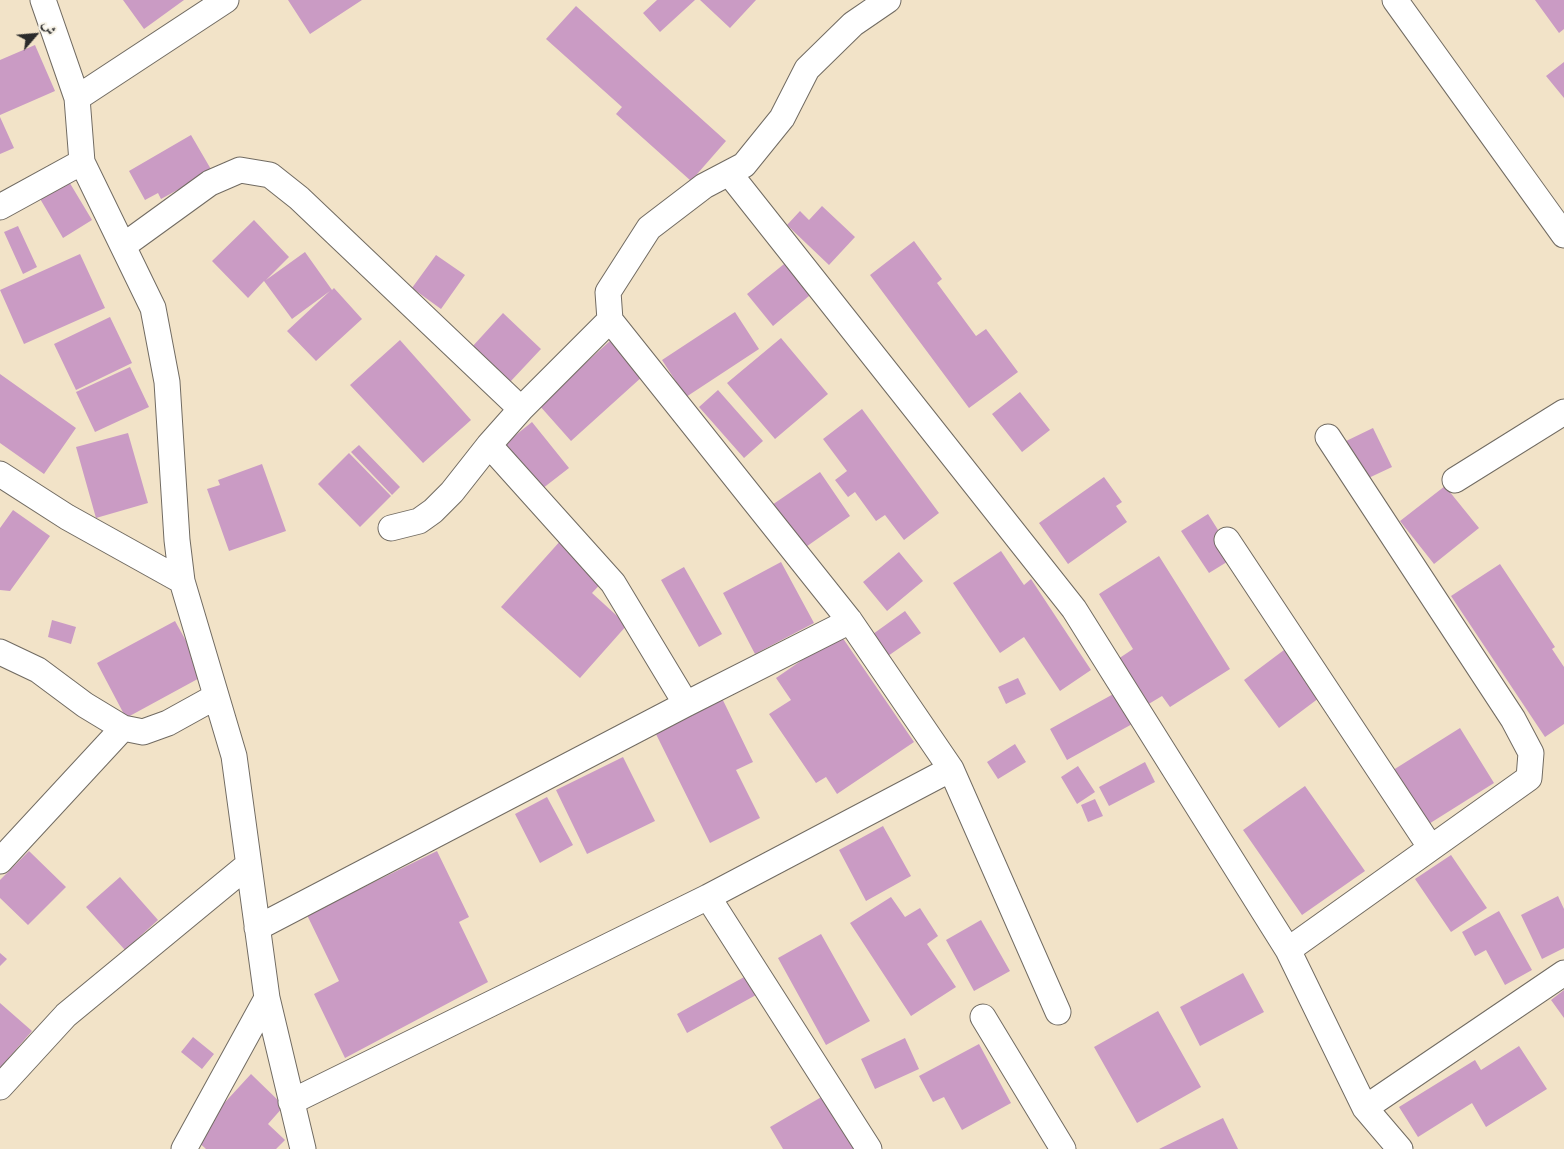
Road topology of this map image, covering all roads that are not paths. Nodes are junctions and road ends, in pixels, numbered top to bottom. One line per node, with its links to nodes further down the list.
1 (43, 0): 5 (street)
2 (226, 0): 5 (street)
3 (888, 0): 7 (street)
4 (1395, 0): 9 (street)
5 (77, 98): 6 (street)
6 (82, 162): 8 (street); 10 (street)
7 (729, 173): 11 (street); 32 (street)
8 (0, 207)
9 (1564, 235)
10 (123, 246): 12 (street); 20 (street)
11 (610, 320): 12 (street); 21 (street)
12 (521, 409): 15 (street)
13 (1564, 412): 17 (street)
14 (1328, 437): 27 (street)
15 (489, 445): 18 (street); 24 (street)
16 (0, 474): 20 (street)
17 (1455, 480)
18 (391, 528)
19 (1227, 540): 27 (street)
20 (182, 581): 23 (street)
21 (850, 621): 24 (street); 26 (street)
22 (0, 652): 25 (street)
23 (215, 697): 25 (street); 29 (street)
24 (686, 704): 31 (street)
25 (123, 728): 28 (street)
26 (951, 769): 30 (street); 35 (street)
27 (1431, 848): 32 (street)
28 (0, 861)
29 (248, 865): 31 (street); 37 (street)
30 (708, 897): 38 (street); 42 (street)
31 (257, 928): 34 (street)
32 (1288, 950): 39 (street)
33 (1564, 973): 39 (street)
34 (267, 998): 38 (street); 40 (street)
35 (1058, 1012)
36 (983, 1017): 43 (street)
37 (0, 1087)
38 (291, 1102): 41 (street)
39 (1365, 1108): 44 (street)
40 (184, 1149)
41 (302, 1149)
42 (869, 1149)
43 (1063, 1149)
44 (1400, 1149)

